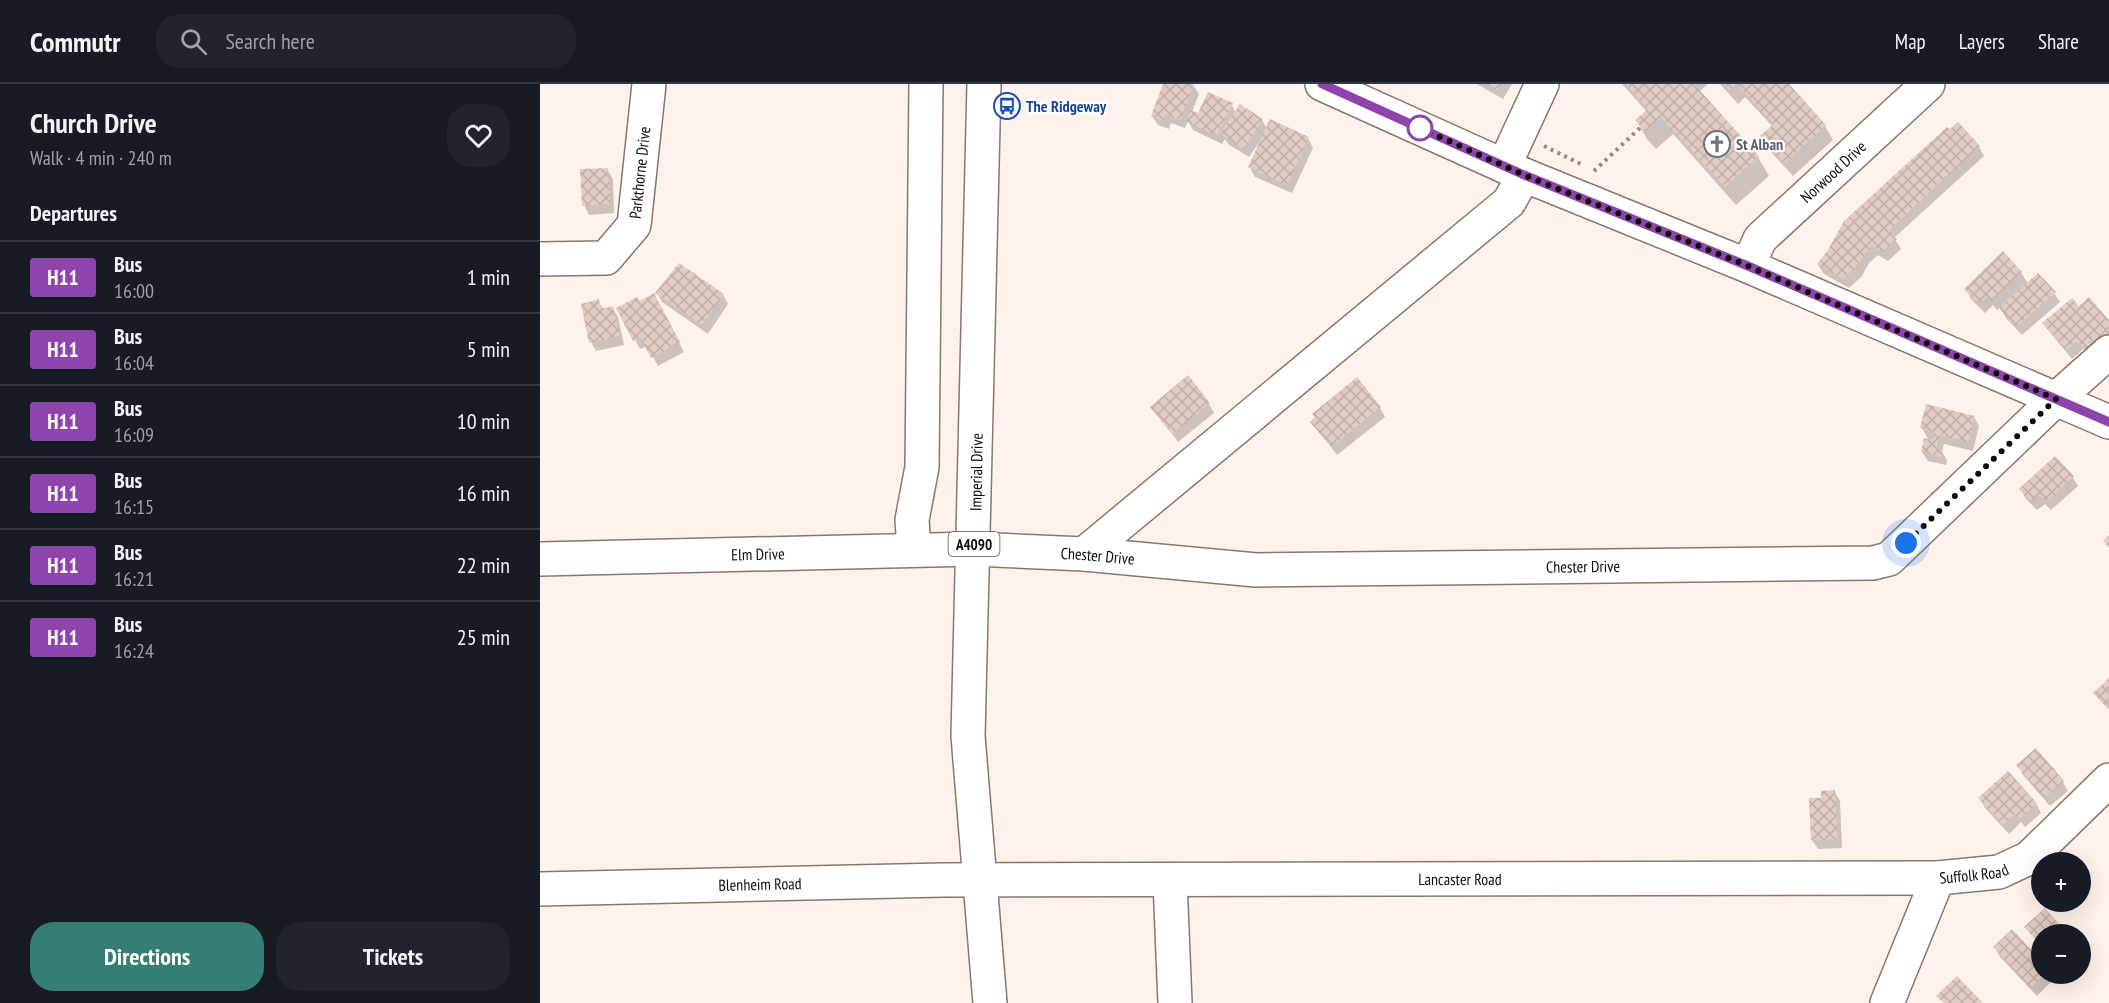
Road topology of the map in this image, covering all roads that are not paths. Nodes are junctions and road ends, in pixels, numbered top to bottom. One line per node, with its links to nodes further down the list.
1 (649, 84): 8 (street, Parkthorne Drive)
2 (926, 84): 13 (street)
3 (984, 84): 14 (street, Imperial Drive / A4090)
4 (1322, 84): 7 (street)
5 (1542, 84): 7 (street)
6 (1928, 84): 9 (street, Norwood Drive)
7 (1514, 170): 9 (street); 15 (street)
8 (540, 259)
9 (1748, 266): 11 (street)
10 (2109, 352): 11 (street, Chester Drive)
11 (2056, 399): 12 (street); 15 (street, Chester Drive)
12 (2109, 422)
13 (915, 549): 14 (street, Elm Drive); 16 (street, Elm Drive)
14 (974, 549): 15 (street, Chester Drive); 19 (street, Imperial Drive / A4090)
15 (1084, 554)
16 (540, 559)
17 (2109, 780): 18 (street, Suffolk Road)
18 (1938, 878): 20 (street, Lancaster Road); 24 (street, Suffolk Road)
19 (980, 881): 20 (street, Lancaster Road); 21 (street, Blenheim Road); 22 (street, Imperial Drive / A4090)
20 (1170, 881): 23 (street)
21 (540, 889)
22 (990, 1003)
23 (1175, 1003)
24 (1887, 1003)

